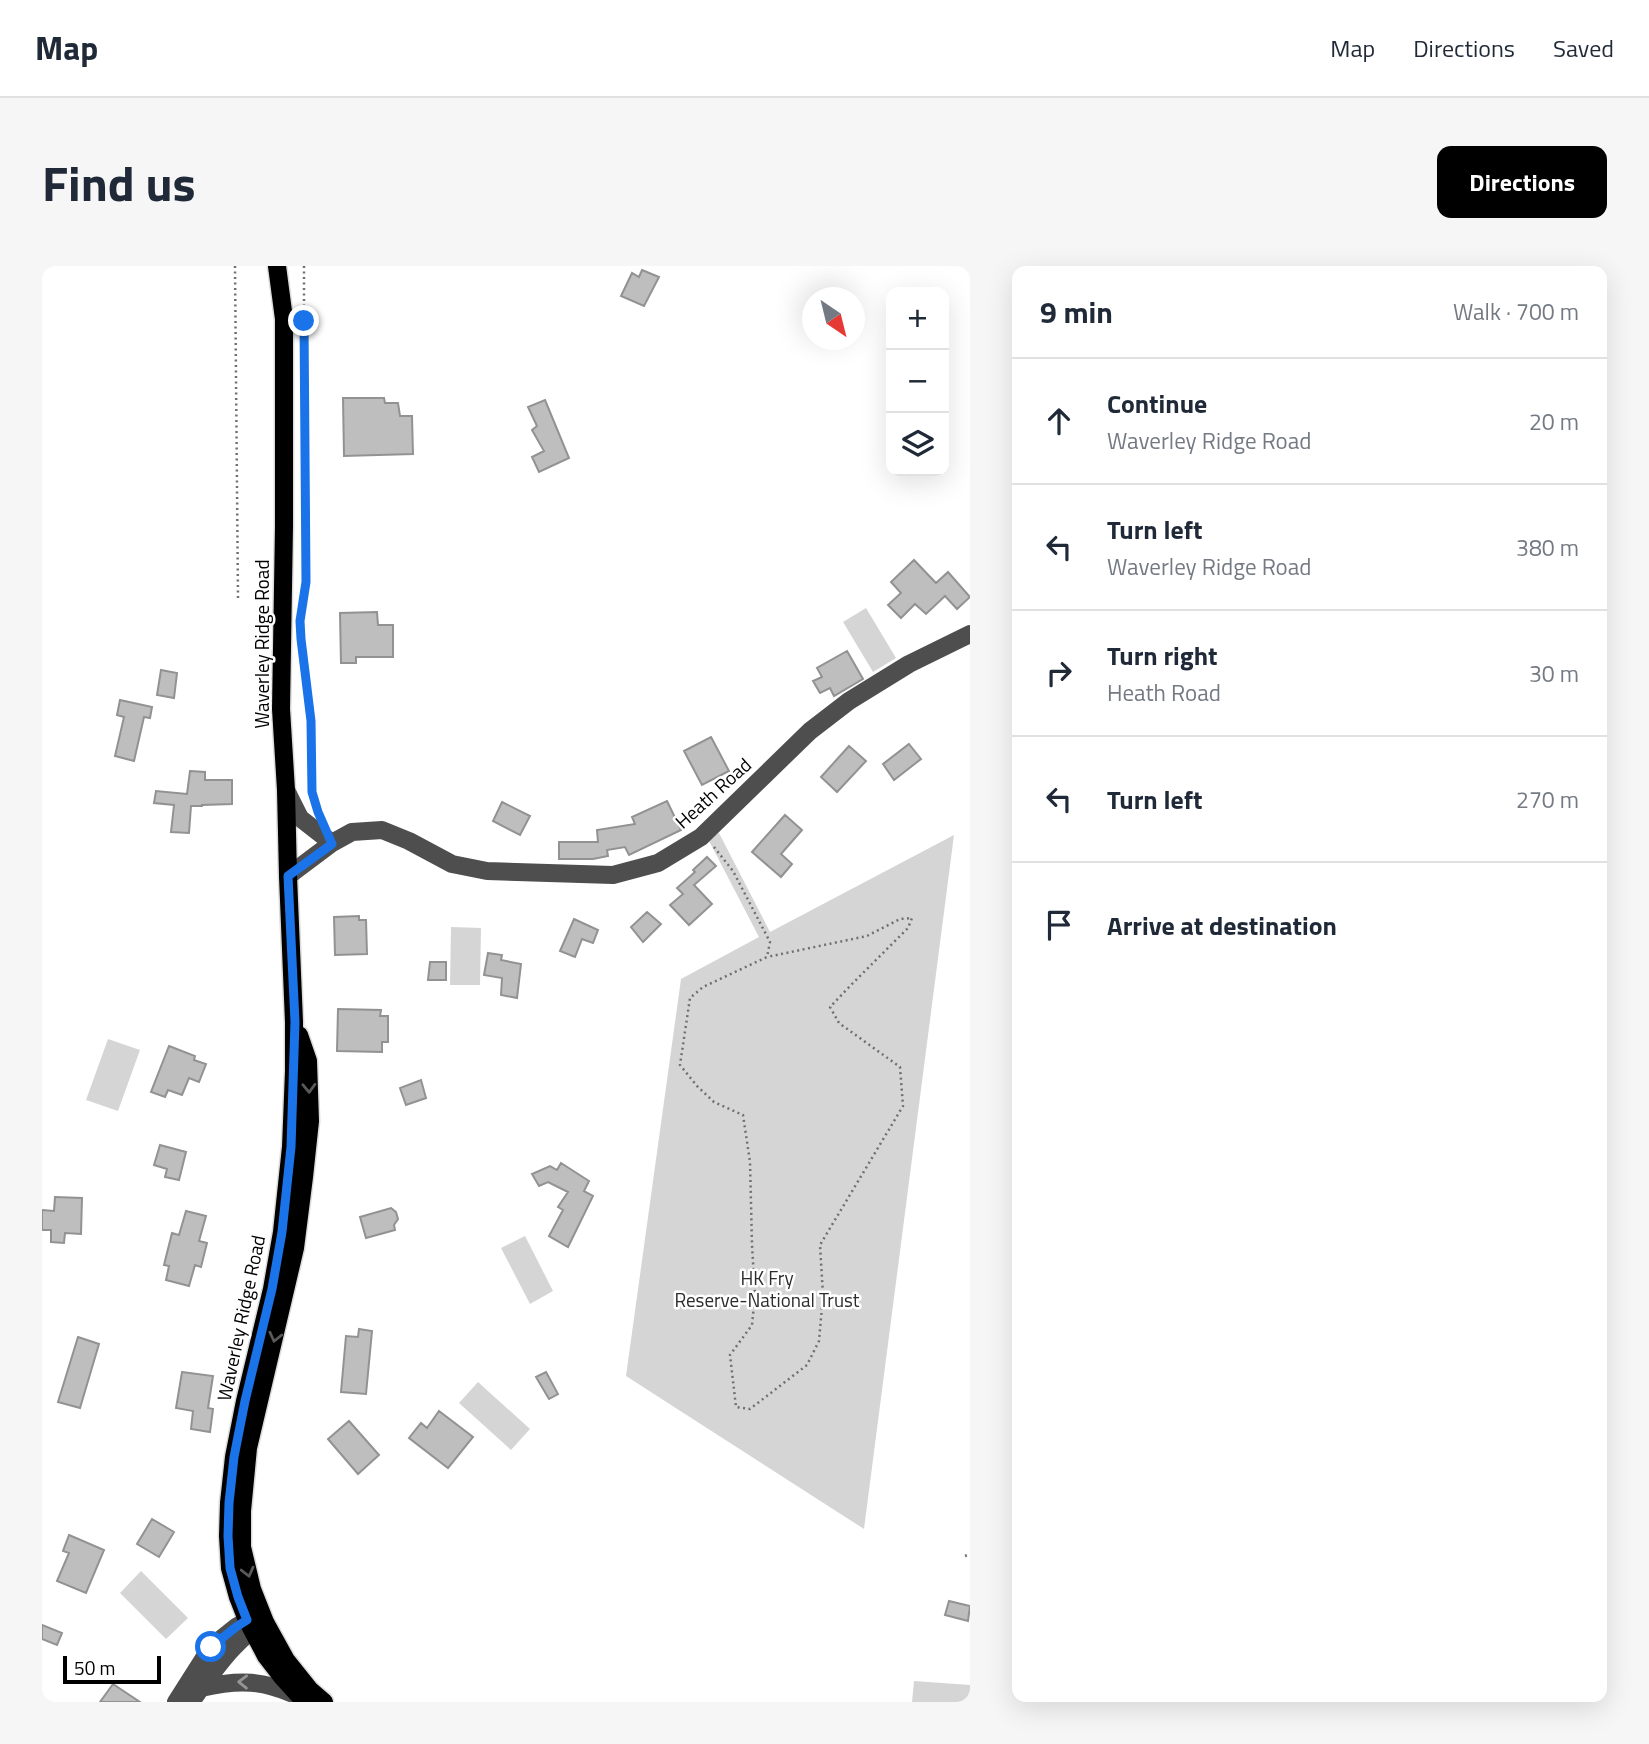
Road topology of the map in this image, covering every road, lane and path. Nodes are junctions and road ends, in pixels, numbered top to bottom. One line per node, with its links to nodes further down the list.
1 (235, 266): 4 (path)
2 (277, 266): 6 (main road, Waverley Ridge Road)
3 (304, 266): 7 (path)
4 (237, 598)
5 (970, 634): 8 (street, Heath Road)
6 (286, 790): 8 (street); 10 (main road, Waverley Ridge Road)
7 (318, 812)
8 (332, 844): 10 (street, Heath Road)
9 (721, 856): 11 (path)
10 (288, 876): 14 (main road, Waverley Ridge Road)
11 (767, 957): 11 (path)
12 (970, 1554): 13 (path)
13 (965, 1556)
14 (256, 1621): 15 (street, Waverley Ridge Road); 16 (main road, Waverley Ridge Road); 17 (street); 18 (main road, Waverley Ridge Road)
15 (196, 1695): 16 (street, Waverley Ridge Road, one-way to 15)
16 (302, 1700)
17 (176, 1702)
18 (324, 1702)

